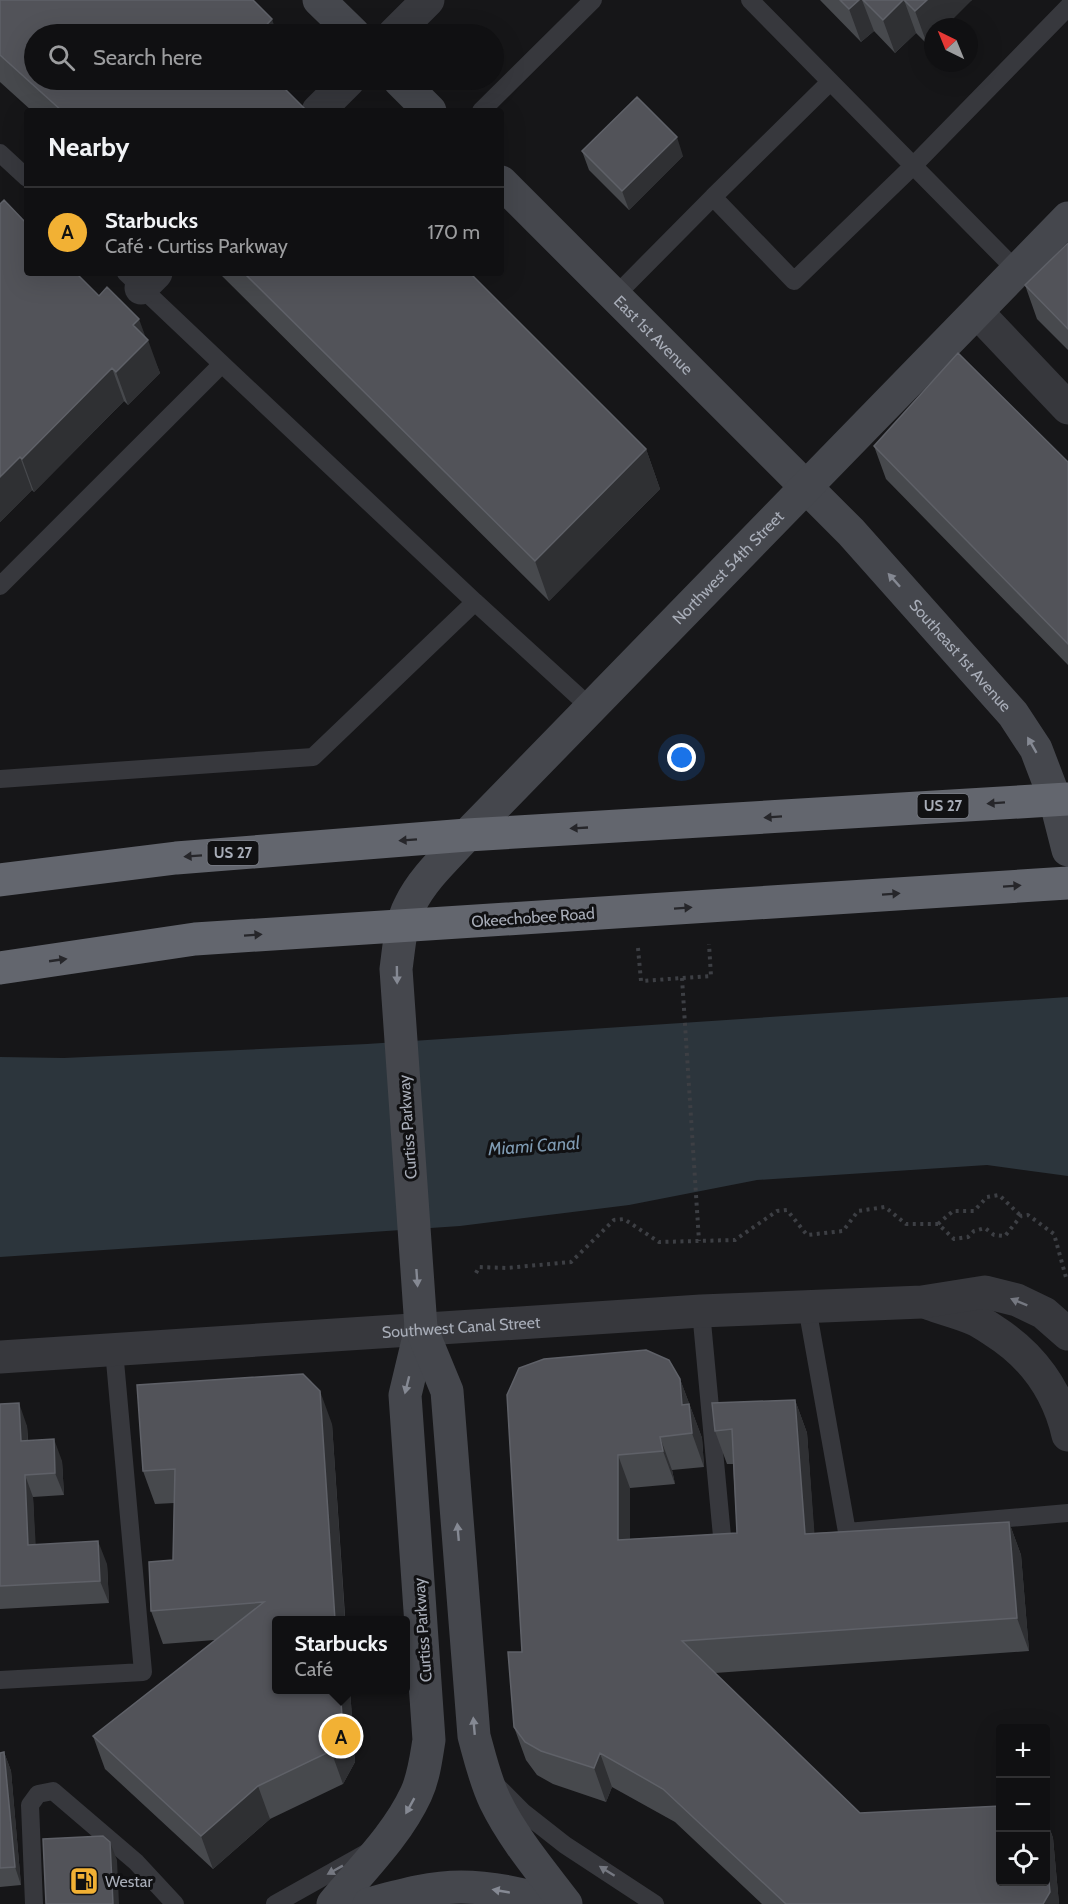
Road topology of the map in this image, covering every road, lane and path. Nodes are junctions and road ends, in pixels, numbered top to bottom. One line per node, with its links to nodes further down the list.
1 (319, 0): 6 (main road)
2 (428, 0): 7 (street)
3 (594, 0): 9 (lane)
4 (750, 0): 8 (lane)
5 (1068, 7): 17 (lane)
6 (344, 24)
7 (404, 24)
8 (830, 82): 17 (lane); 20 (lane)
9 (504, 88)
10 (339, 90): 13 (street)
11 (409, 90): 14 (main road)
12 (502, 90): 15 (lane)
13 (321, 108)
14 (427, 108)
15 (484, 108)
16 (0, 153): 18 (lane)
17 (913, 166): 20 (lane); 22 (lane)
18 (24, 175)
19 (504, 185): 24 (main road, East 1st Avenue)
20 (713, 197): 24 (lane)
21 (1068, 218): 22 (main road, Northwest 54th Street)
22 (1017, 271): 25 (main road, Northwest 54th Street)
23 (141, 278): 26 (lane)
24 (615, 296): 28 (main road, East 1st Avenue)
25 (977, 312): 27 (street); 28 (main road, Northwest 54th Street)
26 (222, 364): 29 (lane); 30 (lane)
27 (1068, 408)
28 (807, 488): 31 (main road, Northwest 54th Street); 33 (main road, Southeast 1st Avenue, one-way to 28)
29 (0, 586)
30 (475, 602): 31 (lane); 32 (lane)
31 (591, 708): 34 (main road, Northwest 54th Street)
32 (0, 779)
33 (1061, 799): 34 (highway, US 27, one-way to 34); 35 (main road, Southeast 1st Avenue)
34 (467, 835): 36 (highway, US 27, one-way to 36); 38 (main road, Northwest 54th Street)
35 (1068, 850)
36 (0, 880)
37 (1068, 883): 38 (highway, Okeechobee Road, one-way to 37)
38 (402, 925): 41 (highway, Okeechobee Road, one-way to 38); 51 (main road, Curtiss Parkway, one-way to 51)
39 (709, 943): 42 (path)
40 (638, 947): 42 (path)
41 (0, 968)
42 (682, 978): 45 (path)
43 (1021, 1216): 44 (path); 44 (path); 47 (path)
44 (938, 1224): 45 (path)
45 (699, 1241): 46 (path)
46 (476, 1273)
47 (1068, 1286)
48 (922, 1302): 49 (street, Southwest Canal Street); 52 (street, Southwest Canal Street, one-way to 48); 55 (street, Southwest Canal Street)
49 (807, 1307): 50 (street, Southwest Canal Street); 56 (lane)
50 (701, 1311): 51 (street, Southwest Canal Street); 57 (lane)
51 (421, 1328): 53 (street, Southwest Canal Street); 59 (main road, Curtiss Parkway, one-way to 51); 60 (main road, Curtiss Parkway, one-way to 60)
52 (1068, 1334)
53 (114, 1350): 54 (street, Southwest Canal Street); 58 (lane)
54 (0, 1357)
55 (1068, 1435)
56 (1068, 1513)
57 (699, 1550)
58 (0, 1680)
59 (483, 1773): 67 (main road, Curtiss Parkway); 68 (lane, one-way to 59)
60 (386, 1841): 63 (lane, one-way to 63); 64 (main road, Curtiss Parkway)
61 (34, 1904): 62 (lane)
62 (176, 1904)
63 (275, 1904)
64 (333, 1904)
65 (369, 1904): 66 (main road, one-way to 65)
66 (558, 1904)
67 (566, 1904)
68 (655, 1904)

